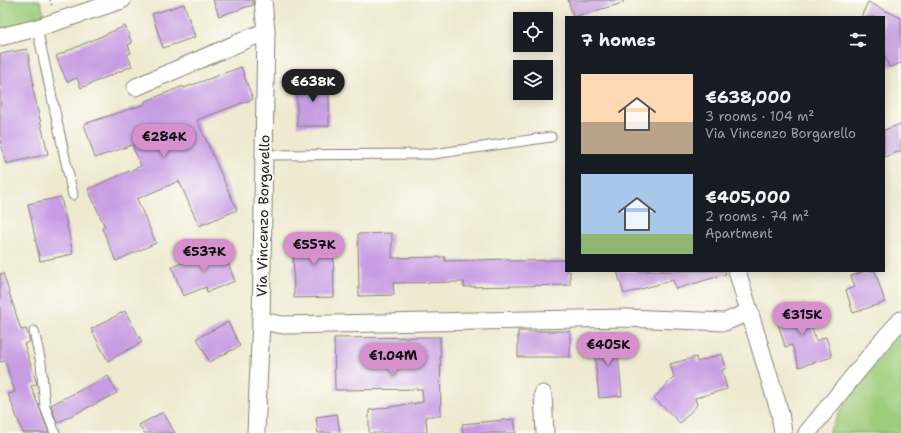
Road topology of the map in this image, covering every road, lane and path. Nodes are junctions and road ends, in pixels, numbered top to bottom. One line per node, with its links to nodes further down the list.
1 (122, 0): 3 (street)
2 (263, 0): 4 (street, Via Vincenzo Borgarello)
3 (37, 28): 5 (street); 9 (lane)
4 (266, 31): 6 (street); 8 (street, Via Vincenzo Borgarello)
5 (0, 37)
6 (136, 87)
7 (551, 137): 8 (lane)
8 (264, 155): 13 (street, Via Vincenzo Borgarello)
9 (73, 195)
10 (737, 272): 11 (street)
11 (749, 312): 13 (street); 19 (street)
12 (901, 320): 20 (street)
13 (261, 321): 17 (street, Via Vincenzo Borgarello)
14 (34, 331): 16 (lane)
15 (543, 394): 18 (street)
16 (55, 433)
17 (256, 433)
18 (545, 433)
19 (783, 433)
20 (807, 433)

